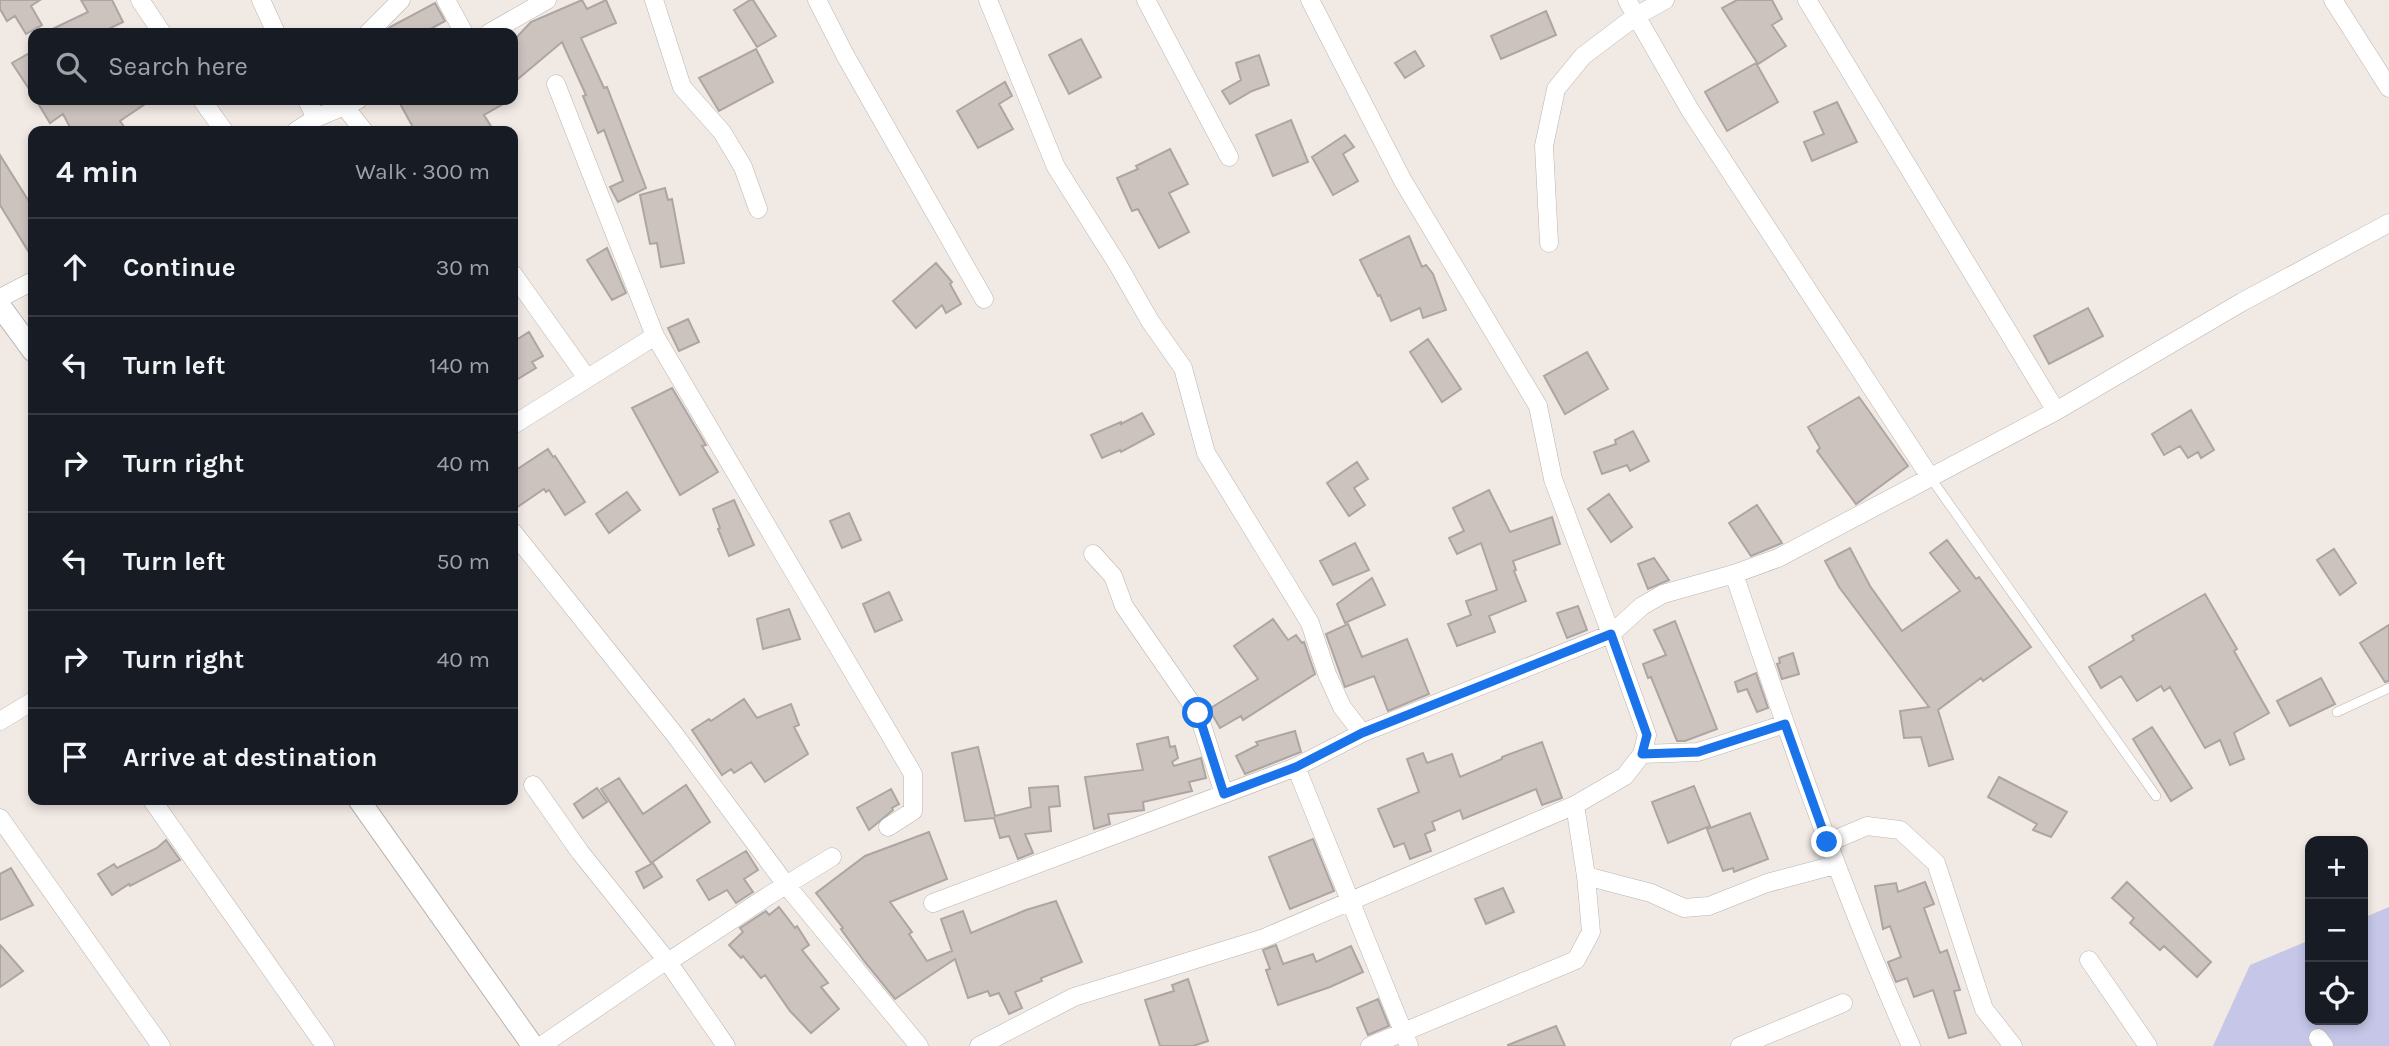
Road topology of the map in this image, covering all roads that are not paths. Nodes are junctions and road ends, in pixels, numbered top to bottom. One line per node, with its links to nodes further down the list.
1 (140, 0): 15 (street)
2 (261, 0): 16 (street)
3 (401, 0): 17 (street)
4 (446, 0): 18 (street)
5 (547, 0): 19 (street)
6 (654, 0): 32 (street)
7 (817, 0): 38 (street)
8 (988, 0): 55 (street)
9 (1146, 0): 31 (street)
10 (1310, 0): 49 (street)
11 (1665, 0): 14 (street)
12 (1807, 0): 43 (street)
13 (2333, 0): 21 (street)
14 (1632, 8): 34 (street); 45 (street)
15 (159, 28)
16 (274, 28)
17 (374, 28)
18 (461, 28)
19 (497, 28)
20 (556, 84): 40 (street)
21 (2389, 88)
22 (206, 105): 28 (street)
23 (310, 105): 27 (street)
24 (322, 105): 27 (street)
25 (346, 105): 27 (street)
26 (352, 105): 30 (street)
27 (316, 118): 29 (street)
28 (220, 126)
29 (304, 126)
30 (362, 126)
31 (1229, 157)
32 (758, 209)
33 (2389, 223): 43 (street)
34 (1549, 243)
35 (518, 281): 42 (street)
36 (28, 284): 37 (street)
37 (0, 298)
38 (984, 299)
39 (0, 306): 41 (street)
40 (655, 336): 42 (street); 65 (street)
41 (28, 344)
42 (587, 378): 44 (street)
43 (2056, 411): 45 (street)
44 (518, 422)
45 (1930, 477): 48 (street); 60 (lane)
46 (518, 538): 70 (street)
47 (1093, 554): 59 (street)
48 (1734, 574): 49 (street); 54 (street)
49 (1611, 634): 55 (street); 56 (street)
50 (2389, 688): 52 (lane)
51 (28, 704): 53 (street)
52 (2337, 712)
53 (0, 721)
54 (1785, 724): 56 (street); 66 (street)
55 (1362, 733): 57 (street)
56 (1642, 754): 63 (street)
57 (1296, 767): 59 (street); 71 (street)
58 (533, 785): 74 (street)
59 (1224, 794): 72 (street)
60 (2156, 796)
61 (156, 805): 78 (street)
62 (363, 805): 79 (street)
63 (1575, 805): 69 (street); 71 (street)
64 (0, 818): 77 (street)
65 (888, 827)
66 (1827, 842): 68 (street); 87 (street)
67 (832, 858): 70 (street)
68 (1835, 865): 69 (street); 86 (street)
69 (1586, 876): 76 (street)
70 (787, 886): 74 (street); 82 (street)
71 (1349, 901): 76 (street); 83 (street)
72 (933, 903)
73 (2089, 960): 88 (street)
74 (668, 962): 80 (street); 81 (street)
75 (1843, 1003): 85 (street)
76 (1407, 1040): 84 (street)
77 (161, 1046)
78 (325, 1046)
79 (533, 1046)
80 (541, 1046)
81 (726, 1046)
82 (919, 1046)
83 (979, 1046)
84 (1370, 1046)
85 (1740, 1046)
86 (1911, 1046)
87 (2013, 1046)
88 (2148, 1046)

